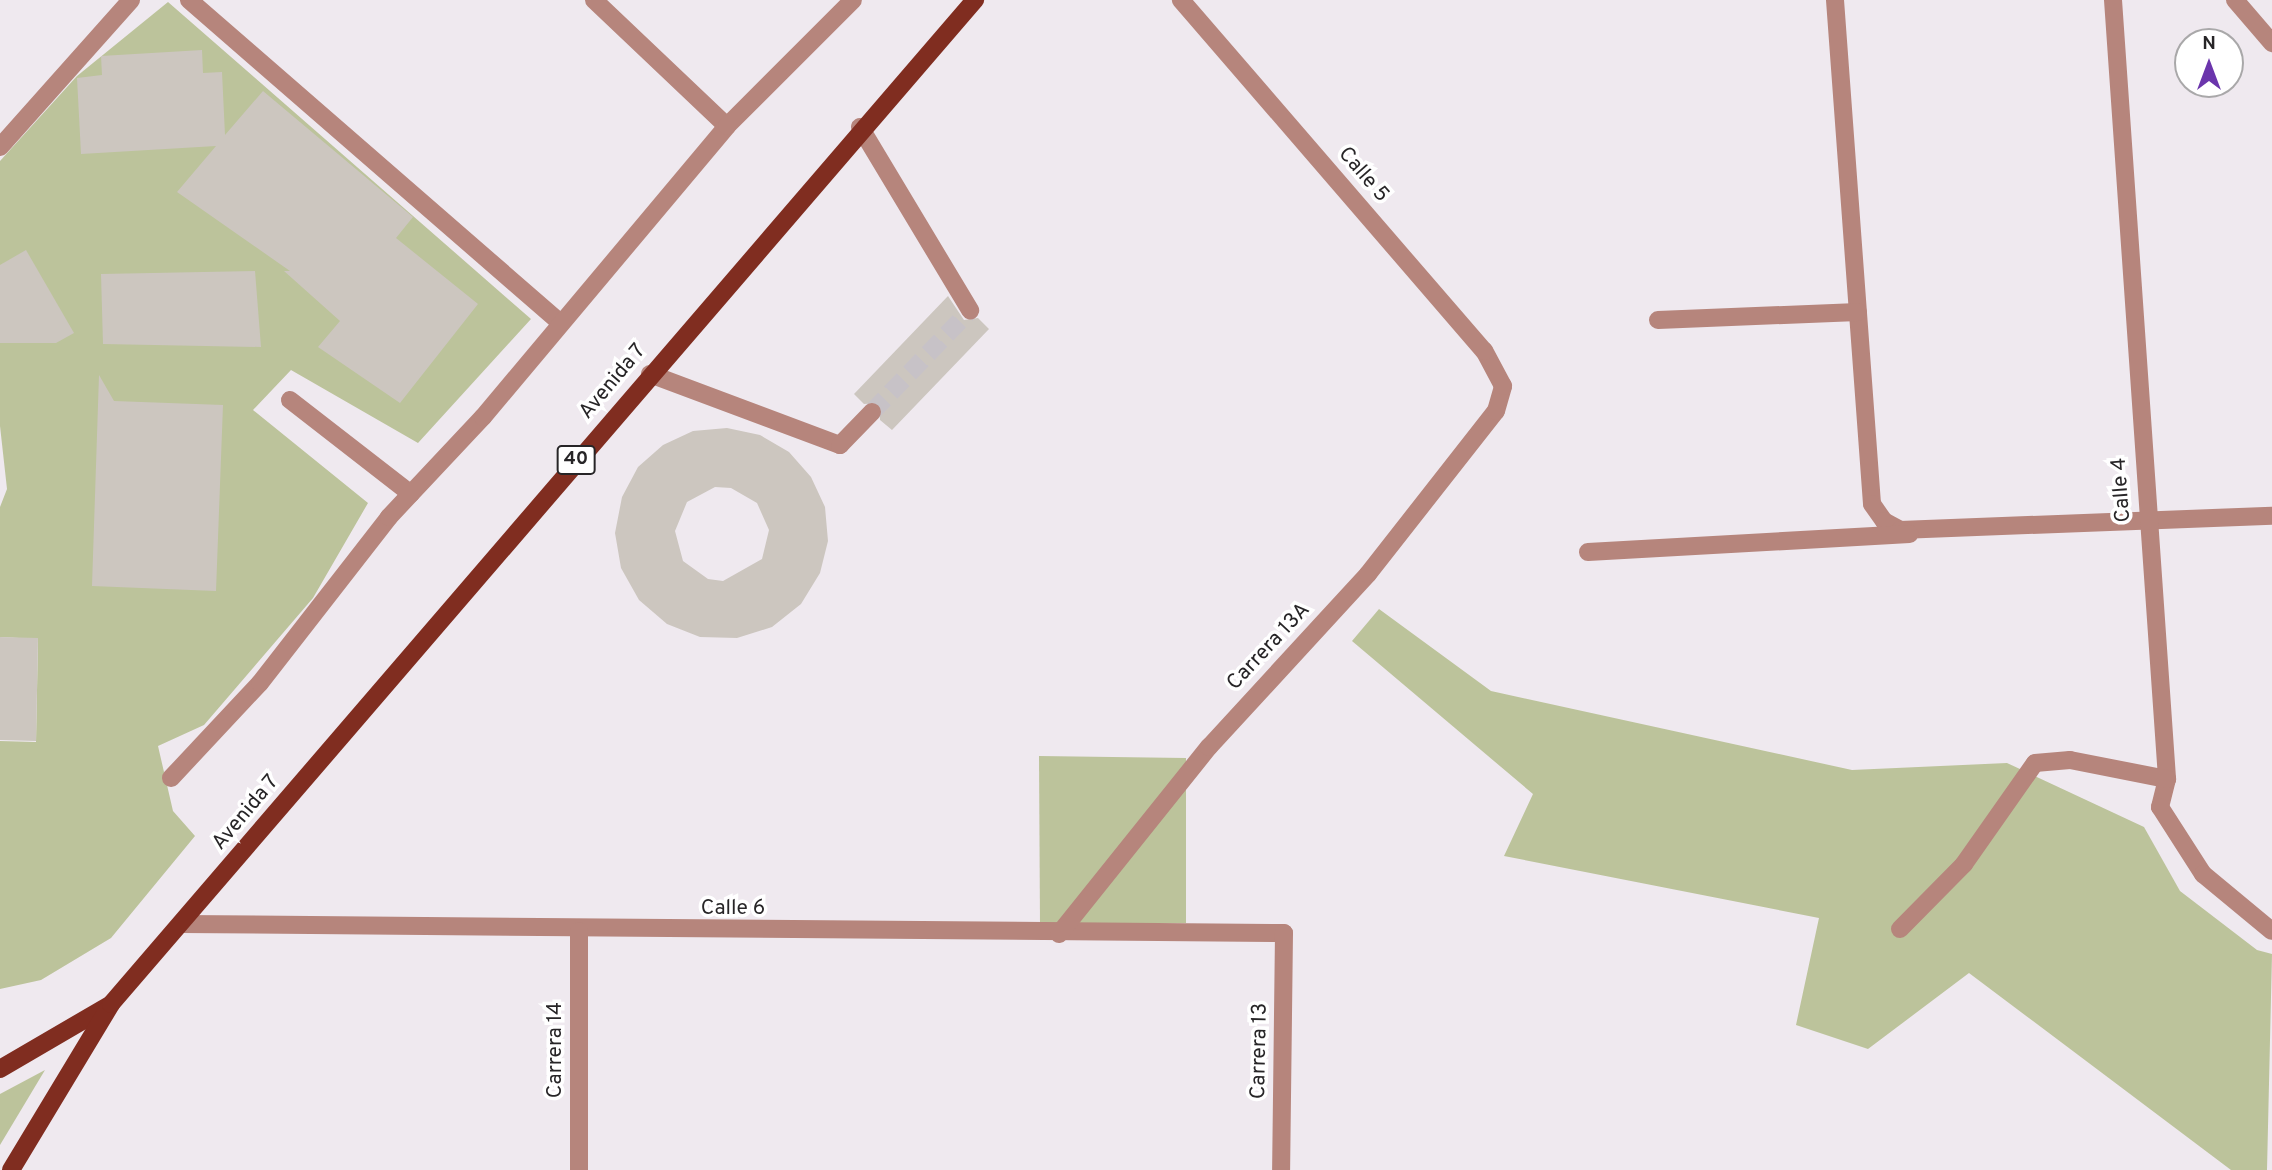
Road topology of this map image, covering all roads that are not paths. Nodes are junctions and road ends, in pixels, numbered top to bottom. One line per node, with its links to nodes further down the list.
1 (131, 0): 13 (street)
2 (189, 0): 17 (street)
3 (594, 0): 11 (street)
4 (853, 0): 11 (street)
5 (975, 0): 12 (main road, Avenida 7 / 40)
6 (1181, 0): 19 (street, Calle 5)
7 (1835, 0): 15 (street)
8 (2113, 0): 24 (street, Calle 4)
9 (2235, 0): 10 (street)
10 (2272, 43)
11 (727, 125): 17 (street)
12 (860, 127): 14 (street); 18 (main road, Avenida 7 / 40)
13 (0, 147)
14 (970, 310)
15 (1858, 312): 16 (street); 24 (street)
16 (1658, 320)
17 (560, 323): 22 (street)
18 (650, 374): 21 (street); 28 (main road, Avenida 7 / 40)
19 (1503, 386): 33 (street, Carrera 13A)
20 (290, 400): 22 (street)
21 (872, 412)
22 (411, 494): 26 (street)
23 (2272, 516): 24 (street)
24 (2147, 521): 25 (street); 27 (street, Calle 4)
25 (1588, 552)
26 (171, 778)
27 (2167, 779): 29 (street); 31 (street, Calle 4)
28 (181, 924): 30 (street, Calle 6); 34 (main road, Avenida 7)
29 (1900, 929)
30 (579, 931): 33 (street, Calle 6); 37 (street, Carrera 14)
31 (2272, 931)
32 (1284, 933): 33 (street, Calle 6); 38 (street, Carrera 13)
33 (1059, 934)
34 (111, 1004): 35 (main road); 36 (main road)
35 (0, 1069)
36 (11, 1170)
37 (579, 1170)
38 (1281, 1170)

